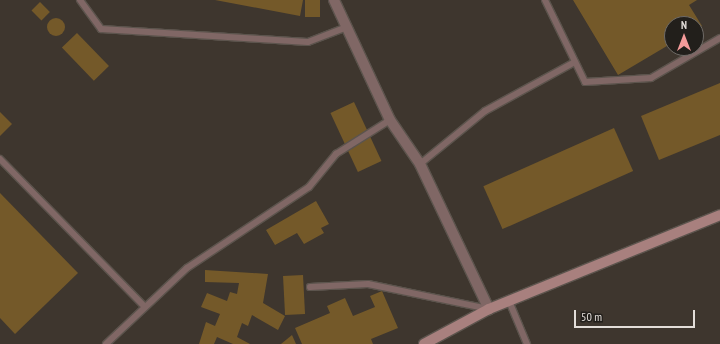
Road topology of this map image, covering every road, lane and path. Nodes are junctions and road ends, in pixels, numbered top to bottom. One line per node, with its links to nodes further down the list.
1 (80, 0): 4 (lane)
2 (334, 0): 4 (street)
3 (545, 0): 6 (lane)
4 (346, 28): 7 (street)
5 (720, 38): 6 (lane)
6 (576, 62): 9 (lane)
7 (390, 120): 9 (street); 13 (lane)
8 (0, 159): 13 (lane)
9 (420, 164): 14 (street)
10 (720, 215): 12 (street)
11 (310, 287): 14 (lane)
12 (509, 301): 14 (street); 17 (lane)
13 (144, 306): 15 (lane)
14 (489, 309): 16 (street)
15 (106, 344)
16 (424, 344)
17 (527, 344)

